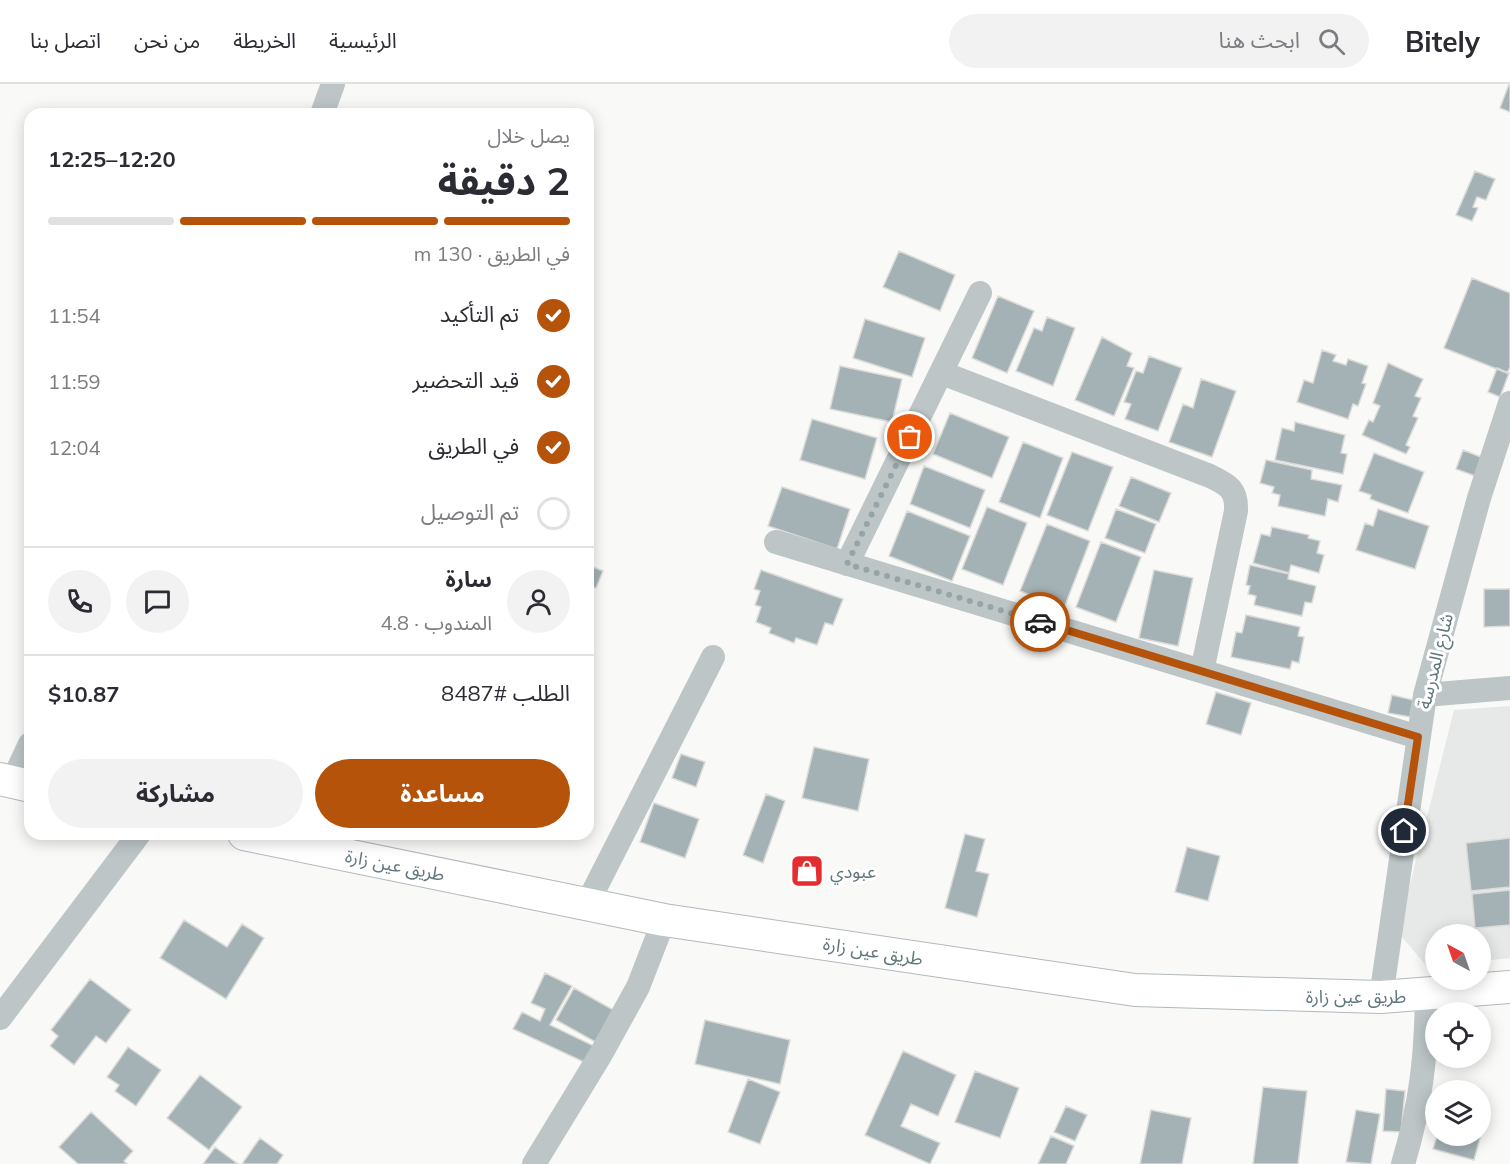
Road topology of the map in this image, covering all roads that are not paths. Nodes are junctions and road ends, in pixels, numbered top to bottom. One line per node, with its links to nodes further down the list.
1 (333, 84): 2 (street)
2 (324, 108)
3 (980, 293): 4 (street)
4 (942, 373): 7 (street); 9 (street)
5 (1510, 403): 11 (street, شارع المدرسة)
6 (776, 542): 7 (street)
7 (847, 564): 9 (street)
8 (713, 657): 17 (street)
9 (1202, 671): 12 (street)
10 (1510, 688): 11 (street)
11 (1425, 695): 12 (street, شارع المدرسة)
12 (1418, 737): 21 (street, شارع المدرسة)
13 (24, 758): 14 (street)
14 (14, 782)
15 (134, 840): 22 (street)
16 (273, 840): 17 (main road, طريق عين زارة)
17 (586, 904): 18 (main road, طريق عين زارة)
18 (664, 920): 21 (main road, طريق عين زارة); 23 (street)
19 (1510, 987): 20 (main road, طريق عين زارة)
20 (1427, 995): 21 (main road, طريق عين زارة); 24 (street)
21 (1381, 997)
22 (0, 1018)
23 (535, 1164)
24 (1403, 1164)

